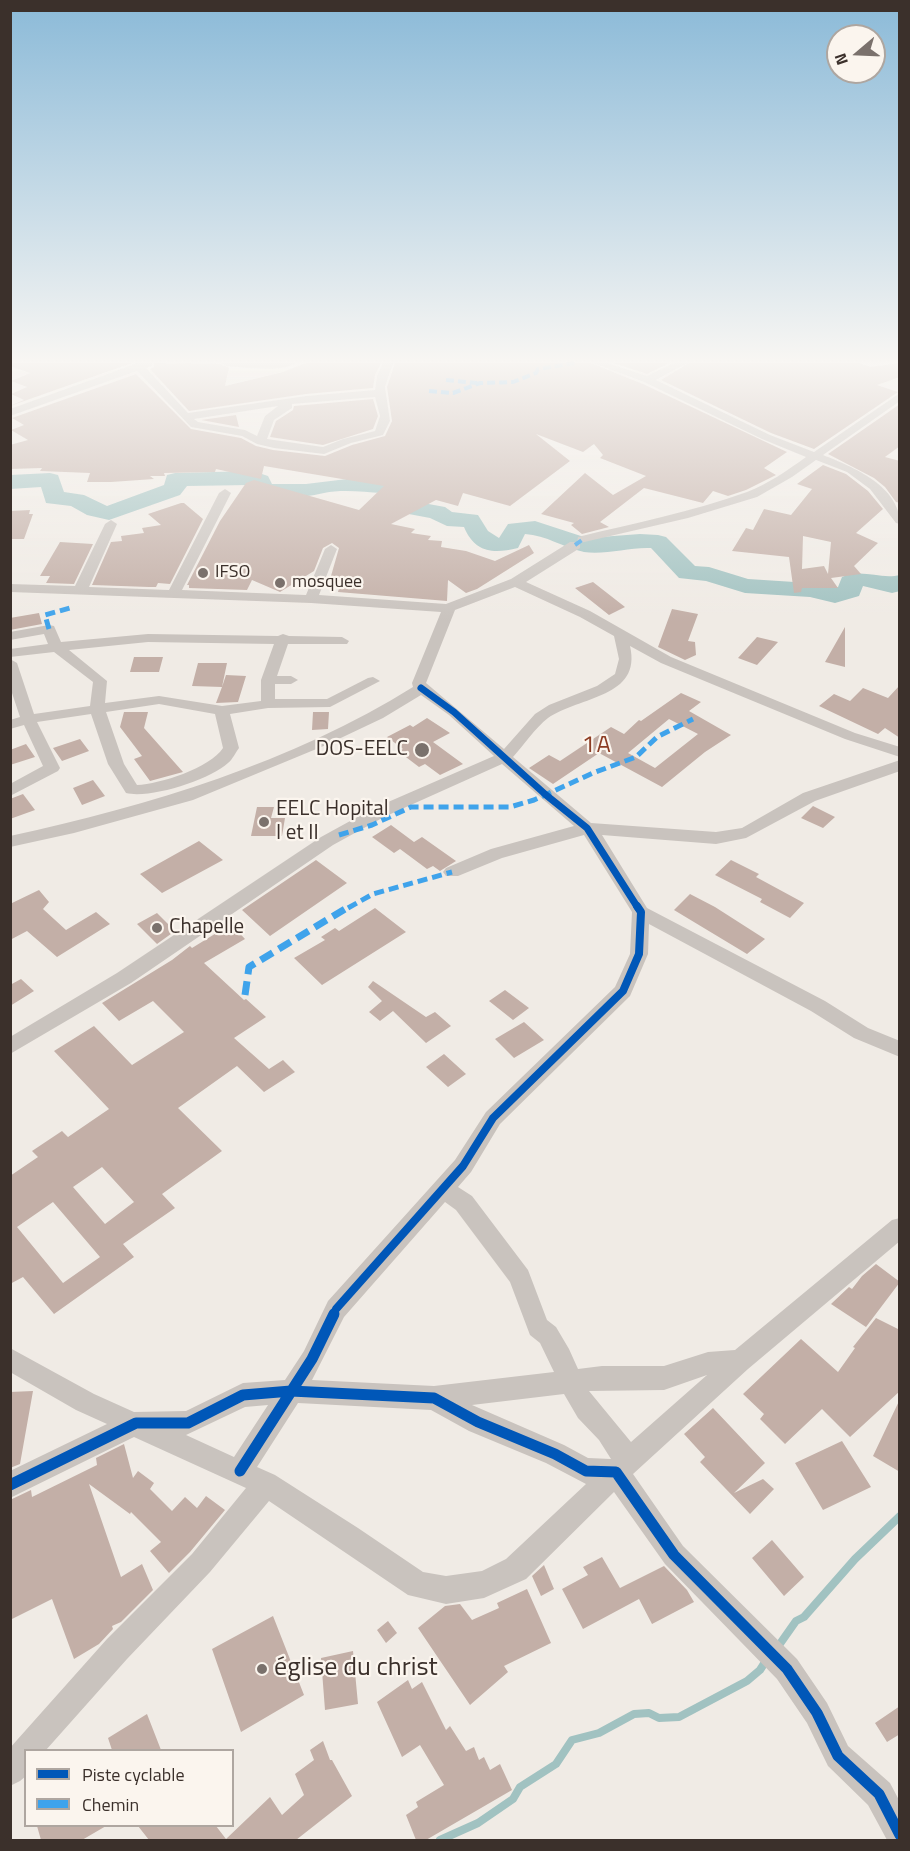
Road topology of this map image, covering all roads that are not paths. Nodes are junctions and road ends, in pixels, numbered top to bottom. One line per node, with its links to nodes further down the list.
1 (303, 449): 2 (street)
2 (328, 449)
3 (799, 449): 5 (street)
4 (824, 449): 5 (street)
5 (815, 456): 7 (street); 10 (street)
6 (225, 493): 13 (street)
7 (900, 520)
8 (111, 524): 12 (street)
9 (331, 549): 14 (street)
10 (516, 582): 15 (street); 16 (street)
11 (10, 588): 12 (street)
12 (80, 591): 13 (street)
13 (173, 595): 14 (street)
14 (311, 599): 15 (street)
15 (449, 608): 26 (street)
16 (621, 635): 32 (street); 33 (street)
17 (10, 636): 20 (street)
18 (283, 638): 19 (street); 20 (street); 23 (street)
19 (342, 641)
20 (56, 646): 21 (street); 28 (street)
21 (10, 653)
22 (10, 663): 30 (street)
23 (268, 680): 24 (street); 27 (street)
24 (291, 680)
25 (373, 681): 27 (street)
26 (421, 688): 33 (street); 37 (street)
27 (268, 704): 29 (street)
28 (97, 709): 29 (street); 29 (street); 30 (street)
29 (222, 711)
30 (28, 719): 31 (street); 35 (street)
31 (10, 725)
32 (900, 752)
33 (505, 757): 36 (street); 40 (street)
34 (900, 765): 36 (street)
35 (10, 791)
36 (587, 828): 38 (street); 39 (street)
37 (10, 842)
38 (452, 872)
39 (641, 912): 41 (street); 42 (street)
40 (10, 1047)
41 (900, 1050)
42 (443, 1189): 46 (street); 47 (street)
43 (900, 1227): 45 (street)
44 (10, 1359): 49 (street)
45 (740, 1361): 46 (street); 50 (street)
46 (570, 1382): 48 (street); 50 (street)
47 (291, 1391): 48 (street); 49 (street); 51 (street)
48 (434, 1398): 50 (street)
49 (136, 1423): 51 (street); 53 (street)
50 (623, 1466): 52 (street); 57 (street)
51 (240, 1471): 52 (street)
52 (266, 1484): 54 (street)
53 (10, 1485)
54 (29, 1749)
55 (24, 1754): 56 (street)
56 (10, 1771)
57 (900, 1835)

